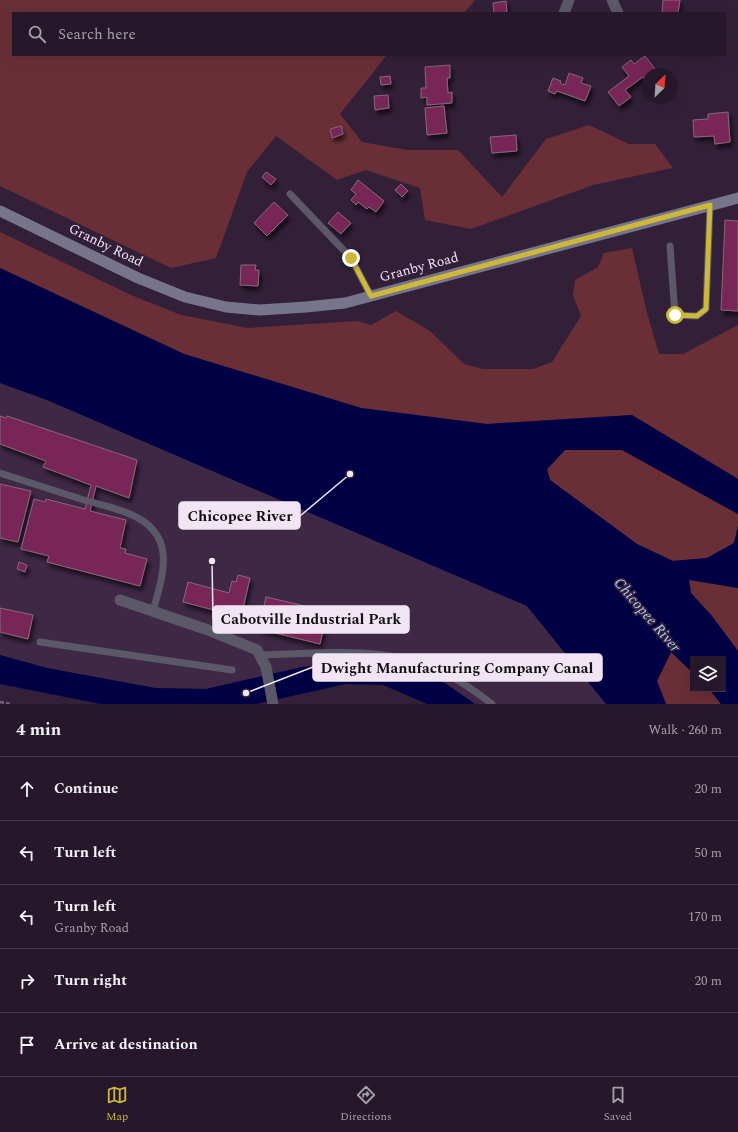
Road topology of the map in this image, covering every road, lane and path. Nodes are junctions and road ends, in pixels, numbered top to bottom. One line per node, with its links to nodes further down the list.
1 (569, 0): 3 (street)
2 (612, 0): 4 (street)
3 (564, 12)
4 (618, 12)
5 (290, 194): 10 (lane)
6 (738, 198): 7 (main road, Granby Road)
7 (710, 205): 9 (lane); 10 (main road, Granby Road)
8 (0, 211): 10 (main road, Granby Road)
9 (670, 246)
10 (371, 296)
11 (0, 473): 13 (lane)
12 (120, 600): 13 (street)
13 (153, 611): 15 (street)
14 (40, 642): 16 (lane)
15 (261, 655): 19 (street); 20 (lane)
16 (232, 670)
17 (0, 702): 18 (path)
18 (10, 704)
19 (273, 704)
20 (492, 704)

